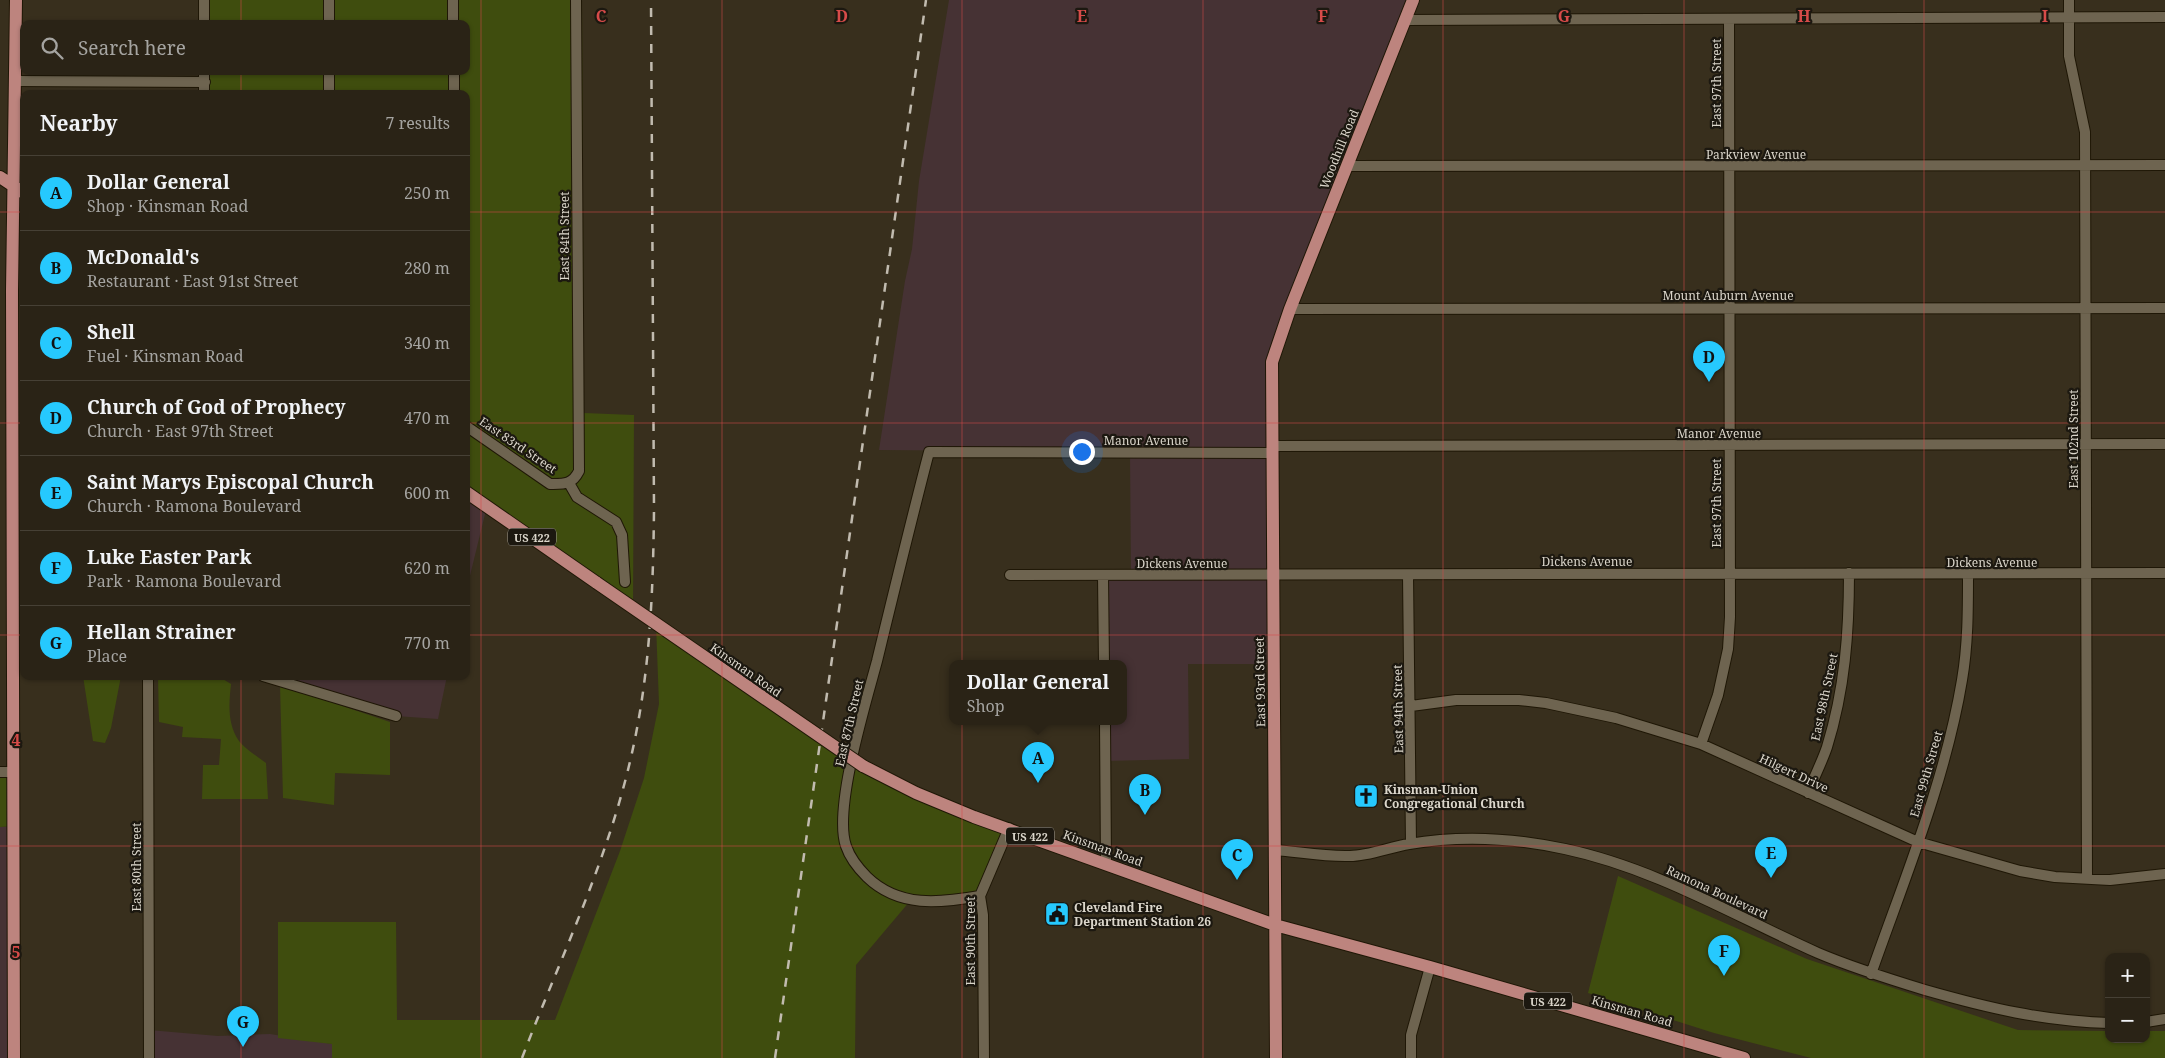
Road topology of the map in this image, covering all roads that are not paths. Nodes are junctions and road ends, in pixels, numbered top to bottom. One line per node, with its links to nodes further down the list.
1 (16, 0): 18 (main road)
2 (204, 0): 11 (street)
3 (329, 0): 12 (street)
4 (453, 0): 13 (street)
5 (576, 0): 40 (street, East 84th Street)
6 (1413, 0): 14 (main road, Woodhill Road)
7 (2069, 0): 8 (street, East 102nd Street)
8 (2069, 18): 9 (street); 10 (street); 23 (street, East 102nd Street)
9 (2165, 18)
10 (1729, 19): 14 (street); 26 (street, East 97th Street)
11 (204, 20)
12 (329, 20)
13 (454, 20)
14 (1405, 20): 25 (main road, Woodhill Road)
15 (204, 75): 19 (street)
16 (329, 75): 21 (street)
17 (454, 75): 22 (street)
18 (15, 81): 19 (street); 28 (main road)
19 (204, 82): 20 (street)
20 (204, 90)
21 (329, 90)
22 (454, 90)
23 (2085, 165): 24 (street, Parkview Avenue); 26 (street, Parkview Avenue); 31 (street, East 102nd Street)
24 (2165, 165)
25 (1347, 166): 26 (street, Parkview Avenue); 33 (main road, Woodhill Road)
26 (1729, 167): 30 (street, East 97th Street)
27 (0, 177): 28 (main road)
28 (12, 185): 29 (main road); 61 (main road)
29 (20, 190)
30 (1729, 307): 31 (street, Mount Auburn Avenue); 33 (street, Mount Auburn Avenue); 37 (street, East 97th Street)
31 (2085, 308): 32 (street, Mount Auburn Avenue); 35 (street, East 102nd Street)
32 (2165, 308)
33 (1290, 309): 38 (main road, East 93rd Street)
34 (470, 429): 41 (street, East 83rd Street)
35 (2085, 444): 36 (street, Manor Avenue); 37 (street, Manor Avenue); 47 (street, East 102nd Street)
36 (2165, 444)
37 (1729, 445): 38 (street, Manor Avenue); 43 (street, East 97th Street)
38 (1273, 450): 39 (street, Manor Avenue); 51 (main road, East 93rd Street)
39 (929, 452): 70 (street, East 87th Street)
40 (579, 471): 41 (street, East 83rd Street)
41 (569, 483): 52 (street)
42 (470, 495): 63 (main road, Kinsman Road / US 422, bridge)
43 (1729, 573): 44 (street, Dickens Avenue); 49 (street, Dickens Avenue); 59 (street, East 97th Street)
44 (1849, 573): 46 (street, Dickens Avenue); 62 (street, East 98th Street)
45 (2165, 573): 47 (street, Dickens Avenue)
46 (1968, 574): 47 (street, Dickens Avenue); 64 (street, East 99th Street)
47 (2085, 574): 69 (street, East 102nd Street)
48 (1010, 575): 50 (street, Dickens Avenue)
49 (1408, 575): 51 (street, Dickens Avenue); 56 (street, East 94th Street)
50 (1103, 576): 51 (street, Dickens Avenue); 53 (street)
51 (1273, 576): 66 (main road, East 93rd Street)
52 (625, 582)
53 (1104, 660)
54 (148, 680): 78 (street, East 80th Street)
55 (276, 680): 57 (street)
56 (1411, 706): 59 (street, Hilgert Drive); 65 (street, East 94th Street)
57 (396, 716)
58 (1105, 725): 67 (street)
59 (1701, 744): 62 (street, Hilgert Drive)
60 (0, 772): 61 (street)
61 (14, 772): 77 (main road)
62 (1808, 793): 64 (street, Hilgert Drive)
63 (1009, 828): 67 (main road, Kinsman Road / US 422); 70 (street, East 90th Street)
64 (1918, 842): 69 (street, Hilgert Drive); 73 (street, East 99th Street)
65 (1411, 844): 66 (street, Ramona Boulevard); 73 (street, Ramona Boulevard)
66 (1276, 850): 71 (main road, East 93rd Street)
67 (1106, 863): 71 (main road, Kinsman Road / US 422)
68 (2165, 874): 69 (street, Hilgert Drive)
69 (2087, 879)
70 (980, 896): 79 (street, East 90th Street)
71 (1275, 925): 72 (main road, Kinsman Road / US 422); 80 (main road, East 93rd Street)
72 (1430, 967): 81 (street); 82 (main road, Kinsman Road / US 422)
73 (1871, 974): 76 (street, Ramona Boulevard)
74 (2165, 1019): 75 (street)
75 (2150, 1021)
76 (2105, 1023)
77 (14, 1058)
78 (149, 1058)
79 (984, 1058)
80 (1276, 1058)
81 (1411, 1058)
82 (1744, 1058)

